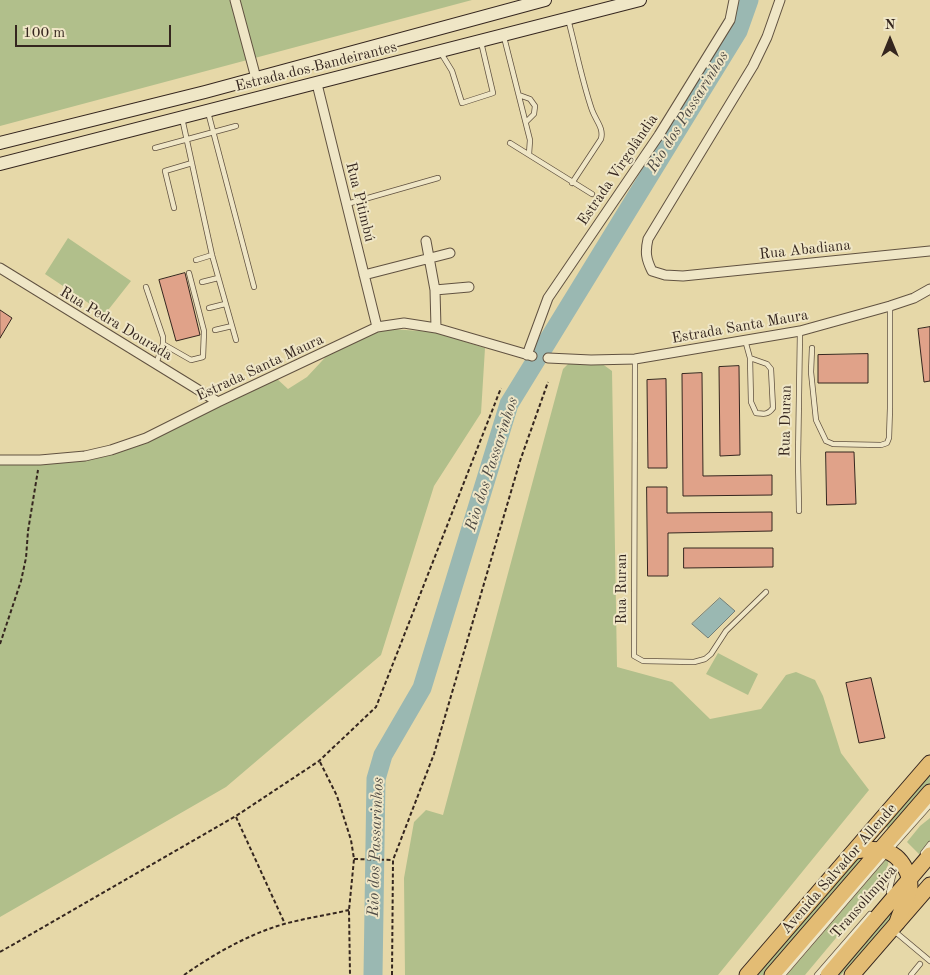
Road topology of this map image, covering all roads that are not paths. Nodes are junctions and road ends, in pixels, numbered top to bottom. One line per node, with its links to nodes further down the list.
1 (235, 0): 11 (street)
2 (545, 0): 7 (main road, Estrada dos Bandeirantes)
3 (640, 0): 6 (main road, Estrada dos Bandeirantes)
4 (734, 0): 59 (street, Estrada Virgolândia)
5 (780, 0): 32 (street, Rua Abadiana)
6 (568, 19): 8 (main road, Estrada dos Bandeirantes); 27 (lane)
7 (434, 30): 10 (main road); 11 (main road, Estrada dos Bandeirantes)
8 (504, 36): 9 (main road, Estrada dos Bandeirantes); 13 (lane)
9 (481, 42): 10 (main road, Estrada dos Bandeirantes); 10 (lane)
10 (440, 52): 12 (main road, Estrada dos Bandeirantes)
11 (256, 78): 20 (main road, Estrada dos Bandeirantes)
12 (317, 84): 14 (main road, Estrada dos Bandeirantes); 29 (street, Rua Pitimbú)
13 (518, 95): 16 (lane); 16 (lane)
14 (208, 112): 15 (main road, Estrada dos Bandeirantes); 18 (lane)
15 (182, 118): 19 (lane); 25 (main road, Estrada dos Bandeirantes)
16 (526, 122): 23 (lane)
17 (236, 126): 18 (lane)
18 (213, 131): 19 (lane); 43 (lane)
19 (187, 139): 22 (lane); 24 (lane)
20 (0, 143)
21 (510, 143): 23 (lane)
22 (155, 148)
23 (529, 154): 27 (lane)
24 (192, 163): 30 (lane); 34 (lane)
25 (0, 164)
26 (438, 178): 29 (lane)
27 (572, 183): 28 (lane)
28 (592, 194)
29 (347, 204): 39 (street, Rua Pitimbú)
30 (174, 208)
31 (426, 241): 35 (street)
32 (930, 251)
33 (450, 253): 35 (street)
34 (212, 255): 36 (lane); 40 (lane)
35 (430, 258): 39 (street); 46 (street)
36 (196, 260)
37 (0, 268): 63 (street, Rua Pedra Dourada)
38 (189, 273): 57 (lane)
39 (364, 276): 51 (street, Rua Pitimbú)
40 (218, 278): 41 (lane); 47 (lane)
41 (202, 282)
42 (146, 287): 57 (lane)
43 (254, 287)
44 (469, 288): 46 (street)
45 (930, 289): 48 (street, Estrada Santa Maura)
46 (435, 290): 52 (street)
47 (225, 304): 49 (lane); 50 (lane)
48 (890, 306): 54 (street, Estrada Santa Maura); 58 (lane)
49 (209, 308)
50 (232, 326): 53 (lane); 55 (lane)
51 (377, 327): 52 (street, Estrada Santa Maura); 64 (street, Estrada Santa Maura)
52 (436, 328): 59 (street, Estrada Santa Maura)
53 (215, 330)
54 (800, 331): 56 (street, Estrada Santa Maura); 66 (lane, Rua Duran)
55 (236, 340)
56 (745, 340): 61 (lane); 62 (street, Estrada Santa Maura)
57 (164, 344): 63 (lane)
58 (812, 348)
59 (530, 356)
60 (548, 358): 62 (street, Estrada Santa Maura)
61 (750, 358): 61 (lane)
62 (636, 359): 67 (lane, Rua Ruran)
63 (156, 364): 64 (street, Rua Pedra Dourada)
64 (218, 402): 65 (street, Estrada Santa Maura)
65 (0, 460)
66 (799, 511)
67 (766, 592)
68 (930, 763): 72 (main road, Avenida Salvador Allende)
69 (930, 792): 73 (main road, Avenida Salvador Allende)
70 (930, 805): 73 (lane, Transolímpica)
71 (930, 844): 74 (lane)
72 (855, 851): 73 (main road); 84 (main road, Avenida Salvador Allende)
73 (889, 853): 75 (main road); 77 (lane); 85 (main road, Avenida Salvador Allende); 86 (lane, Transolímpica)
74 (924, 856): 75 (main road)
75 (907, 873): 81 (main road); 88 (main road)
76 (895, 885): 77 (lane, Transolímpica)
77 (889, 892): 79 (lane, Transolímpica)
78 (928, 892): 81 (main road)
79 (884, 898)
80 (873, 911): 87 (lane, Transolímpica)
81 (895, 926): 82 (lane); 89 (main road)
82 (930, 961)
83 (920, 964): 90 (lane)
84 (747, 975)
85 (772, 975)
86 (783, 975)
87 (817, 975)
88 (828, 975)
89 (852, 975)
90 (911, 975)

